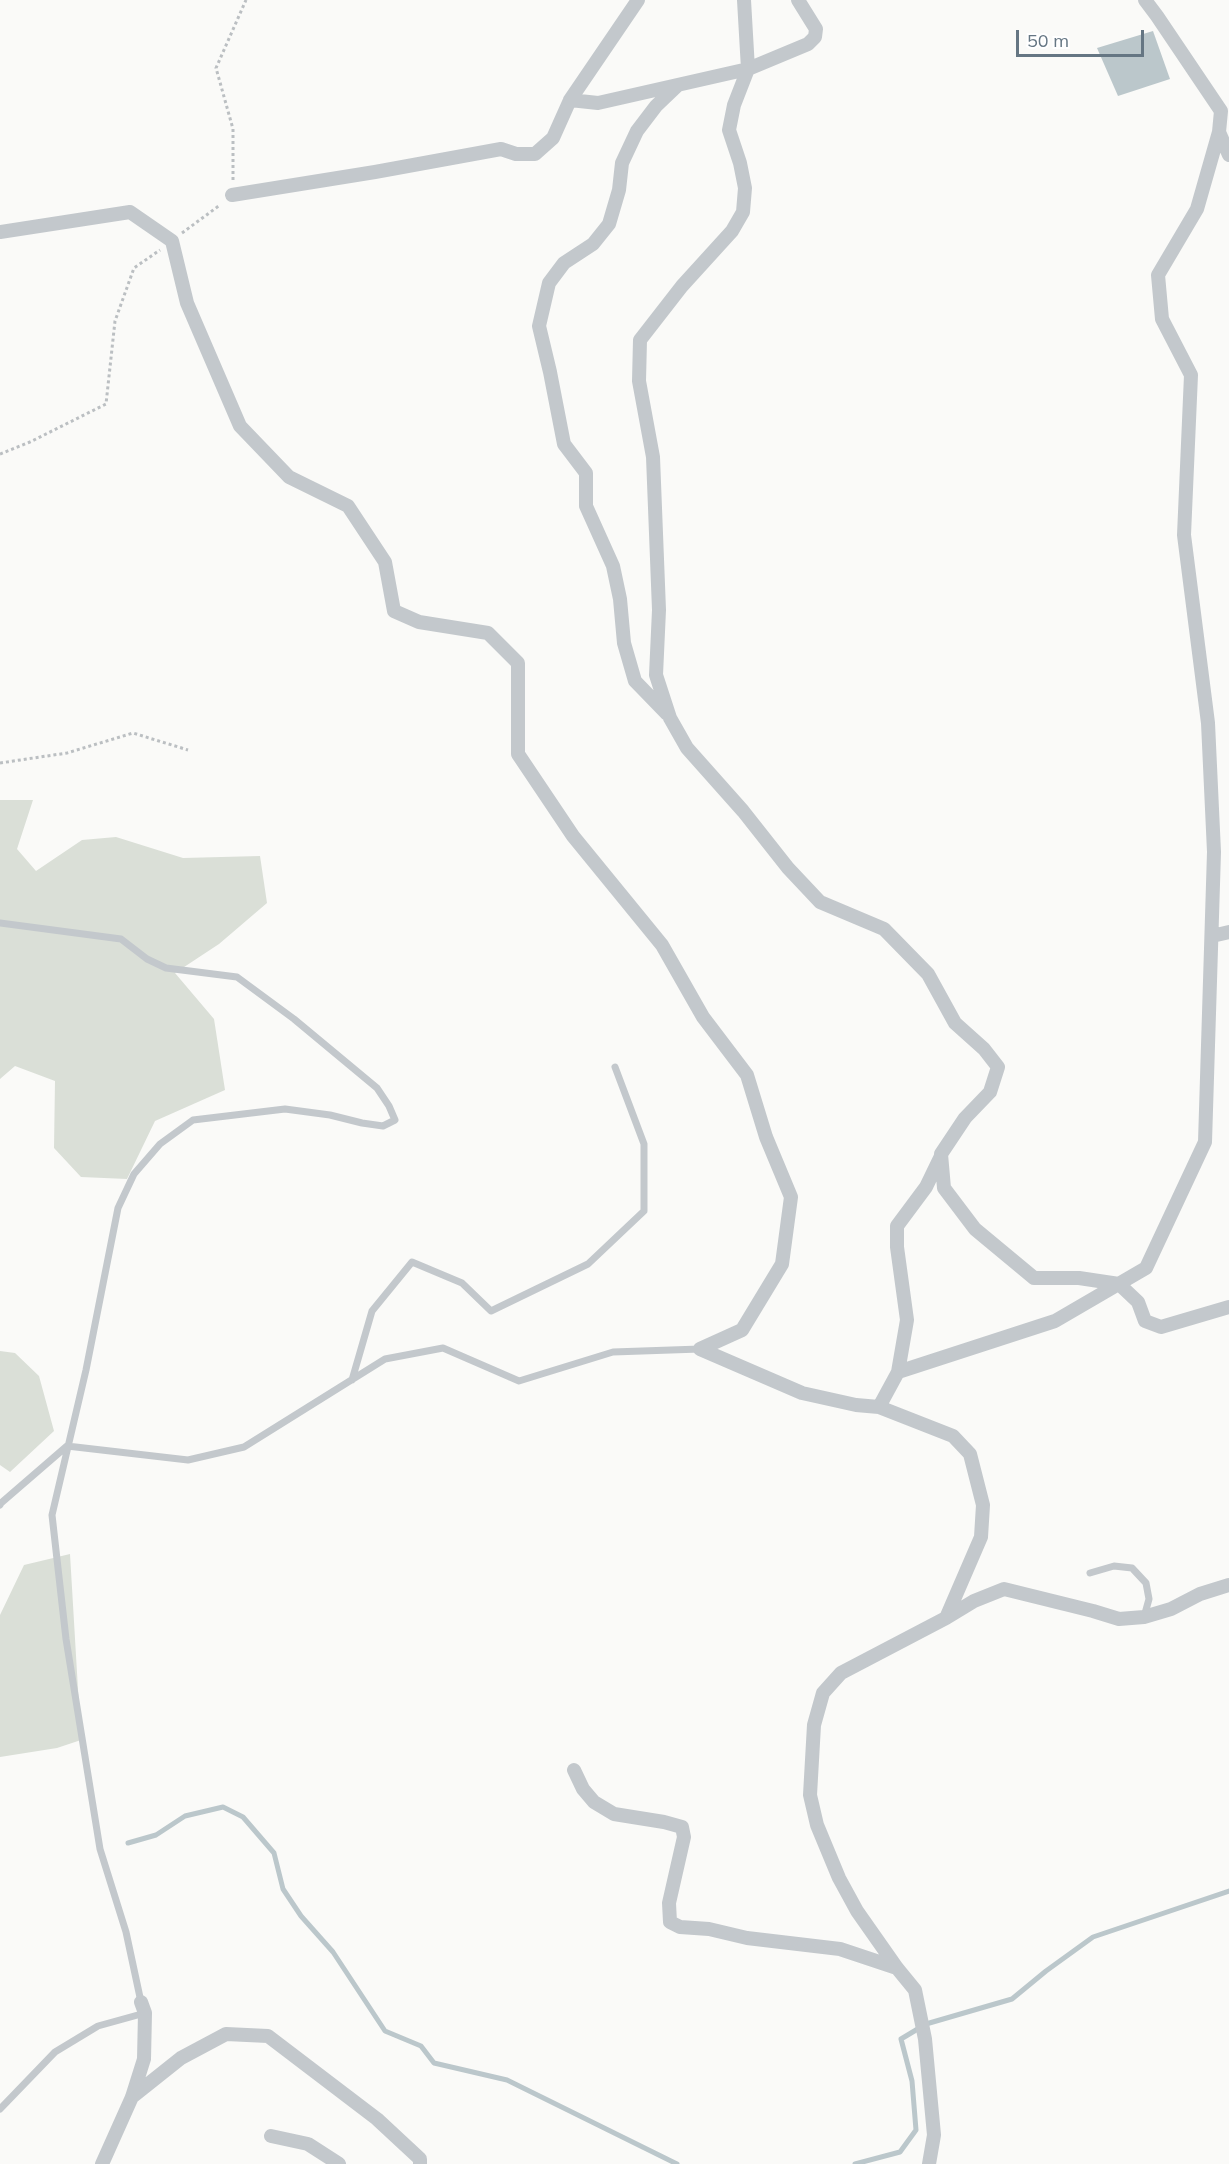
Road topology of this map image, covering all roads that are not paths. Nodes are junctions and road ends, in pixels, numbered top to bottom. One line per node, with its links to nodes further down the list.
1 (638, 0): 7 (street)
2 (744, 0): 5 (street)
3 (798, 0): 5 (street)
4 (1144, 0): 8 (street)
5 (748, 69): 6 (street); 12 (street)
6 (678, 85): 7 (street); 12 (street)
7 (570, 100): 10 (street)
8 (1219, 132): 9 (street); 15 (street)
9 (1229, 155)
10 (232, 195)
11 (0, 232): 20 (street)
12 (670, 718): 17 (street)
13 (0, 923): 24 (lane)
14 (1229, 933): 15 (street)
15 (1212, 936): 18 (street)
16 (615, 1067): 22 (lane)
17 (941, 1154): 18 (street); 21 (street)
18 (1119, 1284): 19 (street); 21 (street)
19 (1229, 1307)
20 (700, 1349): 22 (lane); 23 (street)
21 (898, 1372): 23 (street)
22 (352, 1380): 24 (lane)
23 (879, 1407): 29 (street)
24 (67, 1446): 25 (lane); 32 (lane)
25 (0, 1504)
26 (1090, 1573): 28 (lane)
27 (1229, 1585): 28 (street)
28 (1144, 1617): 29 (street)
29 (946, 1618): 31 (street)
30 (574, 1770): 31 (street)
31 (897, 1968): 39 (street)
32 (143, 2007): 33 (street); 34 (lane)
33 (132, 2097): 36 (street); 38 (street)
34 (0, 2109)
35 (272, 2136): 37 (street)
36 (102, 2164)
37 (339, 2164)
38 (420, 2164)
39 (929, 2164)

